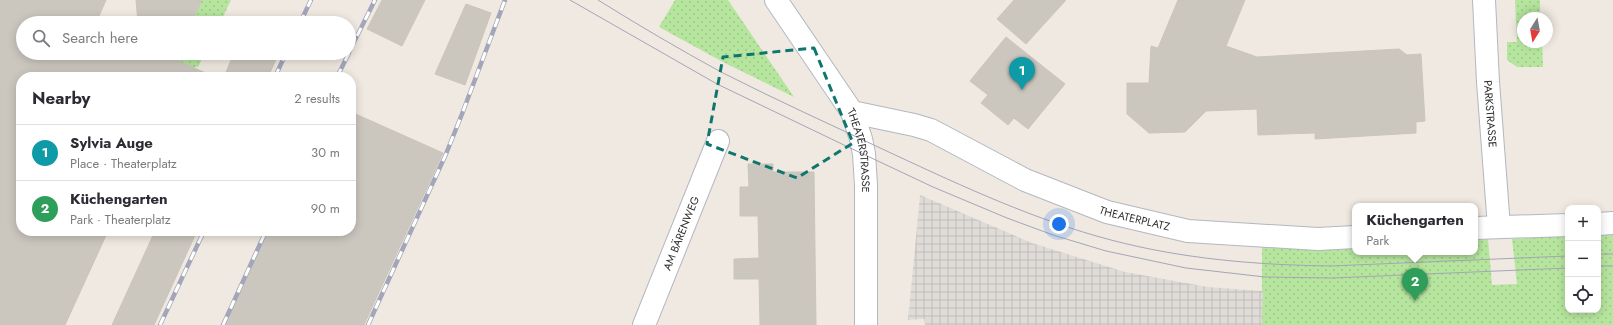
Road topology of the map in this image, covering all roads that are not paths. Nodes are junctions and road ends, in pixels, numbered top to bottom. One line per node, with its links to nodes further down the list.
1 (776, 0): 3 (street, THEATERSTRASSE)
2 (1484, 0): 8 (street, PARKSTRASSE)
3 (852, 112): 10 (street, THEATERPLATZ); 12 (street, THEATERSTRASSE)
4 (718, 141): 11 (street, AM BÄRENWEG)
5 (1613, 223): 6 (street)
6 (1601, 224)
7 (1565, 225): 8 (street)
8 (1499, 227): 9 (street)
9 (1478, 228)
10 (1352, 237)
11 (644, 325)
12 (866, 325)

